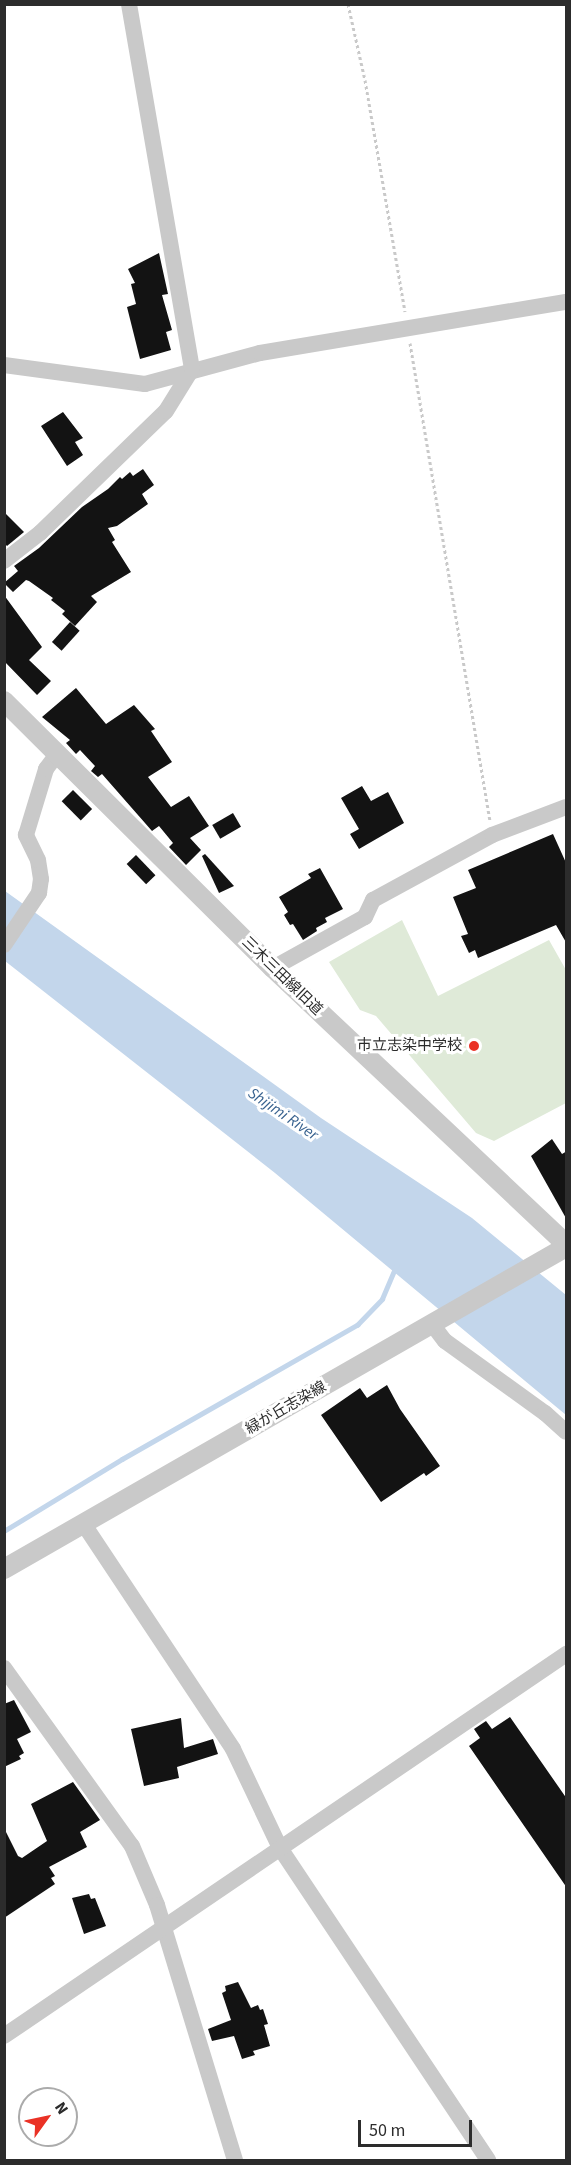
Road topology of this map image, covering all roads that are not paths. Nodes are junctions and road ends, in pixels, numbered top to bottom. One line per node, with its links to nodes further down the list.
1 (129, 4): 4 (street)
2 (567, 302): 4 (street)
3 (4, 365): 4 (street)
4 (192, 369): 5 (street)
5 (4, 561)
6 (4, 701): 7 (street, 三木三田線旧道)
7 (58, 753): 9 (street); 10 (street, 三木三田線旧道)
8 (567, 807): 10 (street)
9 (4, 945)
10 (273, 968): 11 (street, 三木三田線旧道)
11 (567, 1246): 12 (street, 緑が丘志染線)
12 (432, 1324): 13 (street); 14 (street, 緑が丘志染線)
13 (567, 1432)
14 (83, 1523): 15 (street, 緑が丘志染線); 18 (street)
15 (4, 1569)
16 (567, 1654): 18 (street)
17 (4, 1668): 19 (street)
18 (280, 1848): 19 (street); 22 (street)
19 (163, 1929): 20 (street); 21 (street)
20 (4, 2036)
21 (235, 2160)
22 (488, 2160)

